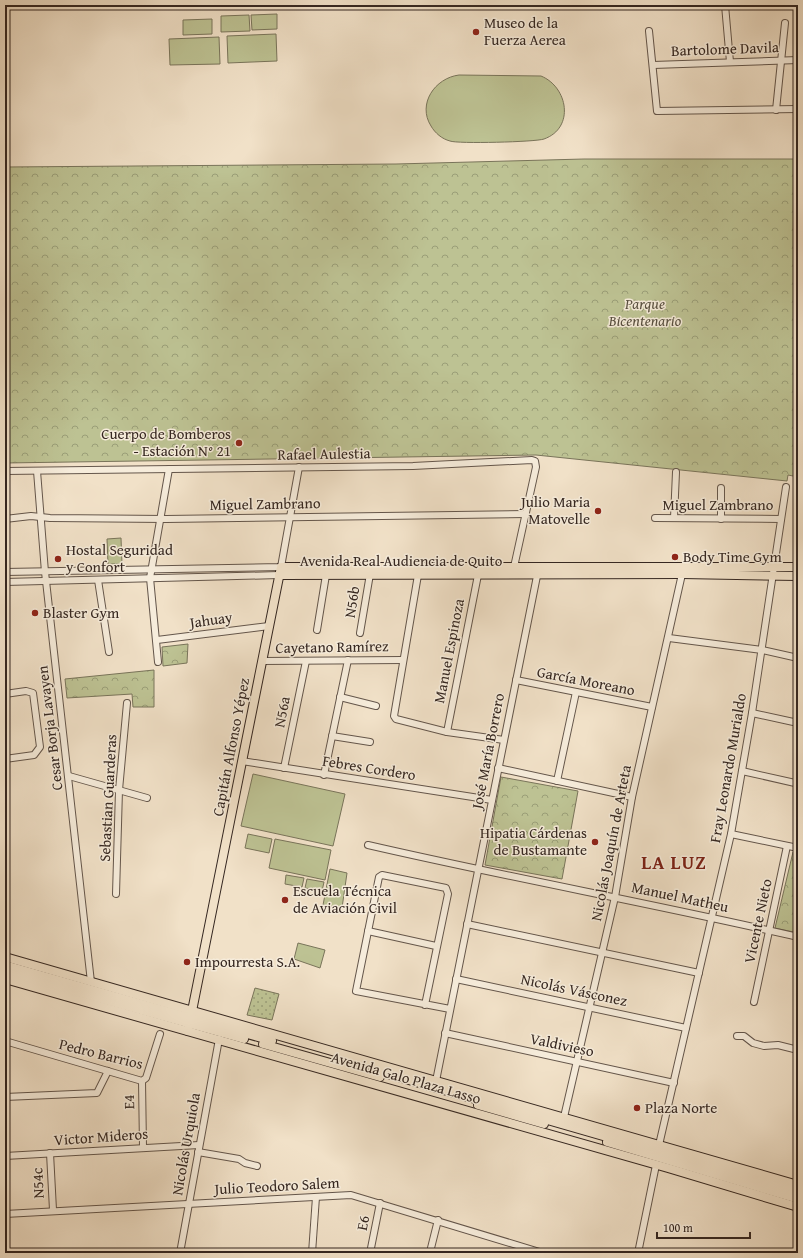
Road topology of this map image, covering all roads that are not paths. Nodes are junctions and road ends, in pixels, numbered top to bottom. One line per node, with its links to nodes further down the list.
1 (725, 5): 6 (street)
2 (785, 23): 4 (street)
3 (649, 31): 7 (street)
4 (781, 60): 5 (street, Bartolome Davila); 6 (street, Bartolome Davila); 9 (street)
5 (798, 60)
6 (730, 62): 7 (street, Bartolome Davila)
7 (652, 65): 9 (street)
8 (798, 109): 9 (street)
9 (776, 110)
10 (299, 467): 11 (street, Rafael Aulestia); 17 (street, Rafael Aulestia); 19 (street, Capitán Alfonso Yépez)
11 (170, 469): 13 (street, Rafael Aulestia); 23 (street)
12 (5, 471): 13 (street, Rafael Aulestia)
13 (37, 471): 18 (street, Cesar Borja Lavayen)
14 (676, 472): 21 (street)
15 (786, 487): 25 (street, Fray Leonardo Murialdo)
16 (721, 488): 24 (street)
17 (526, 514): 19 (street, Miguel Zambrano); 28 (street, Rafael Aulestia)
18 (40, 516): 22 (street, Miguel Zambrano); 23 (street, Miguel Zambrano); 33 (street, Cesar Borja Lavayen)
19 (290, 517): 23 (street, Miguel Zambrano); 30 (street, Capitán Alfonso Yépez)
20 (655, 518): 21 (street, Miguel Zambrano)
21 (674, 518): 24 (street, Miguel Zambrano)
22 (5, 519)
23 (162, 519): 29 (street)
24 (721, 519): 25 (street, Miguel Zambrano)
25 (781, 519): 26 (street, Fray Leonardo Murialdo)
26 (774, 566): 27 (main road, Avenida Real Audiencia de Quito); 31 (main road, Avenida Real Audiencia de Quito); 39 (street, Fray Leonardo Murialdo)
27 (798, 567)
28 (514, 568): 30 (main road, Avenida Real Audiencia de Quito); 31 (main road, Avenida Real Audiencia de Quito)
29 (151, 570): 30 (street, Avenida Real Audiencia de Quito); 33 (street, Avenida Real Audiencia de Quito); 41 (street)
30 (280, 571): 34 (main road, Avenida Real Audiencia de Quito); 41 (street, Avenida Real Audiencia de Quito); 45 (main road, Capitán Alfonso Yépez)
31 (538, 571): 36 (main road, Avenida Real Audiencia de Quito); 38 (main road, Avenida Real Audiencia de Quito); 58 (street, José María Borrero)
32 (5, 572): 33 (street, Avenida Real Audiencia de Quito)
33 (45, 572): 43 (street, Cesar Borja Lavayen)
34 (326, 574): 35 (main road, Avenida Real Audiencia de Quito); 46 (street)
35 (370, 574): 37 (main road, Avenida Real Audiencia de Quito); 47 (street, N56b)
36 (682, 574): 39 (main road, Avenida Real Audiencia de Quito); 48 (street, Nicolás Joaquín de Arteta)
37 (418, 575): 38 (main road, Avenida Real Audiencia de Quito); 54 (street)
38 (478, 575): 67 (street, Manuel Espinoza)
39 (773, 575): 40 (main road, Avenida Real Audiencia de Quito); 50 (street, Fray Leonardo Murialdo)
40 (798, 576)
41 (150, 578): 42 (street, Avenida Real Audiencia de Quito); 49 (street)
42 (98, 580): 43 (street, Avenida Real Audiencia de Quito); 51 (street)
43 (46, 581): 44 (street, Avenida Real Audiencia de Quito); 77 (street, Cesar Borja Lavayen)
44 (5, 582)
45 (269, 626): 49 (street, Jahuay); 55 (main road, Capitán Alfonso Yépez)
46 (317, 630)
47 (360, 633)
48 (669, 638): 50 (street); 64 (street, Nicolás Joaquín de Arteta)
49 (157, 640): 57 (street)
50 (762, 650): 52 (street); 65 (street, Fray Leonardo Murialdo)
51 (109, 652)
52 (798, 658)
53 (348, 660): 54 (street, Cayetano Ramírez); 56 (street, Cayetano Ramírez); 61 (street)
54 (403, 660): 67 (street)
55 (262, 661): 56 (street, Cayetano Ramírez); 72 (main road, Capitán Alfonso Yépez)
56 (306, 661): 73 (street, N56a)
57 (158, 662)
58 (516, 680): 59 (street, García Moreano); 69 (street, José María Borrero)
59 (576, 692): 64 (street, García Moreano); 78 (street)
60 (5, 694): 71 (street)
61 (340, 698): 63 (street); 68 (street)
62 (127, 703): 80 (street, Sebastian Guarderas)
63 (376, 706)
64 (652, 707): 81 (street, Nicolás Joaquín de Arteta)
65 (752, 713): 66 (street); 75 (street, Fray Leonardo Murialdo)
66 (798, 723)
67 (446, 732): 69 (street)
68 (332, 736): 70 (street); 76 (street)
69 (504, 740): 74 (street, José María Borrero)
70 (370, 742)
71 (5, 759)
72 (242, 761): 73 (street, Febres Cordero); 109 (main road, Capitán Alfonso Yépez)
73 (284, 768): 76 (street, Febres Cordero)
74 (498, 768): 78 (street); 83 (street, José María Borrero)
75 (742, 771): 79 (street); 84 (street, Fray Leonardo Murialdo)
76 (324, 775): 83 (street, Febres Cordero)
77 (69, 776): 80 (street); 104 (street, Cesar Borja Lavayen)
78 (557, 781): 81 (street)
79 (795, 783)
80 (119, 790): 82 (street); 89 (street, Sebastian Guarderas)
81 (632, 797): 90 (street, Nicolás Joaquín de Arteta)
82 (147, 798)
83 (492, 800): 88 (street, José María Borrero)
84 (731, 834): 86 (street); 91 (street, Fray Leonardo Murialdo)
85 (368, 845): 88 (street, Manuel Matheu)
86 (787, 846): 87 (street); 93 (street, Vicente Nieto)
87 (798, 848)
88 (478, 870): 90 (street, Manuel Matheu); 92 (street, José María Borrero)
89 (116, 894)
90 (615, 897): 91 (street, Manuel Matheu); 97 (street, Nicolás Joaquín de Arteta)
91 (712, 917): 93 (street, Manuel Matheu); 101 (street, Fray Leonardo Murialdo)
92 (467, 924): 97 (street); 102 (street, José María Borrero)
93 (770, 930): 95 (street, Manuel Matheu); 105 (street, Vicente Nieto)
94 (368, 931): 96 (street); 96 (street); 106 (street)
95 (798, 937)
96 (436, 946): 106 (street)
97 (602, 952): 101 (street); 107 (street, Nicolás Joaquín de Arteta)
98 (5, 957): 104 (main road, Avenida Galo Plaza Lasso)
99 (5, 965): 109 (main road, Avenida Galo Plaza Lasso)
100 (5, 972): 109 (main road, Avenida Galo Plaza Lasso)
101 (699, 973): 110 (street, Fray Leonardo Murialdo)
102 (456, 978): 107 (street, Nicolás Vásconez); 108 (street, José María Borrero)
103 (5, 979): 109 (main road, Avenida Galo Plaza Lasso)
104 (91, 982): 109 (main road, Avenida Galo Plaza Lasso)
105 (754, 1002)
106 (425, 1005): 108 (street)
107 (589, 1007): 110 (street, Nicolás Vásconez); 117 (street, Nicolás Joaquín de Arteta)
108 (450, 1009): 111 (street, José María Borrero)
109 (190, 1021): 114 (main road, Avenida Galo Plaza Lasso); 120 (main road, Avenida Galo Plaza Lasso); 133 (main road, Avenida Galo Plaza Lasso); 135 (main road, Avenida Galo Plaza Lasso)
110 (686, 1028): 121 (street, Fray Leonardo Murialdo)
111 (445, 1033): 117 (street, Valdivieso); 120 (street, José María Borrero)
112 (160, 1034): 119 (street, Pedro Barrios)
113 (737, 1036): 116 (street)
114 (219, 1039): 124 (street, Nicolás Urquiola); 130 (main road, Avenida Galo Plaza Lasso)
115 (5, 1041): 118 (street, Pedro Barrios)
116 (798, 1050)
117 (577, 1061): 121 (street, Valdivieso); 123 (street, Nicolás Joaquín de Arteta)
118 (108, 1071): 119 (street, Pedro Barrios); 122 (street)
119 (142, 1081): 126 (street, E4)
120 (436, 1081): 123 (main road, Avenida Galo Plaza Lasso)
121 (674, 1083): 125 (street, Fray Leonardo Murialdo)
122 (5, 1097)
123 (564, 1117): 125 (main road, Avenida Galo Plaza Lasso)
124 (199, 1145): 126 (street, Victor Mideros); 127 (street, Nicolás Urquiola)
125 (659, 1145): 132 (main road, Avenida Galo Plaza Lasso)
126 (143, 1147): 128 (street, Victor Mideros)
127 (198, 1152): 131 (street); 136 (street, Nicolás Urquiola)
128 (50, 1154): 129 (street, Victor Mideros); 139 (street, N54c)
129 (5, 1156)
130 (656, 1165): 138 (main road, Avenida Galo Plaza Lasso); 148 (street)
131 (257, 1166)
132 (798, 1185)
133 (798, 1192)
134 (316, 1197): 136 (street, Julio Teodoro Salem); 137 (street, Julio Teodoro Salem); 146 (street)
135 (798, 1198)
136 (189, 1203): 139 (street, Julio Teodoro Salem); 145 (street, Nicolás Urquiola)
137 (380, 1203): 141 (street, Julio Teodoro Salem); 142 (street, E6)
138 (798, 1207)
139 (53, 1210): 140 (street, Julio Teodoro Salem)
140 (5, 1214)
141 (438, 1220): 143 (street, Julio Teodoro Salem); 144 (street)
142 (371, 1248)
143 (525, 1251): 147 (street, Julio Teodoro Salem)
144 (430, 1252)
145 (180, 1253)
146 (312, 1253)
147 (543, 1253)
148 (638, 1253)

